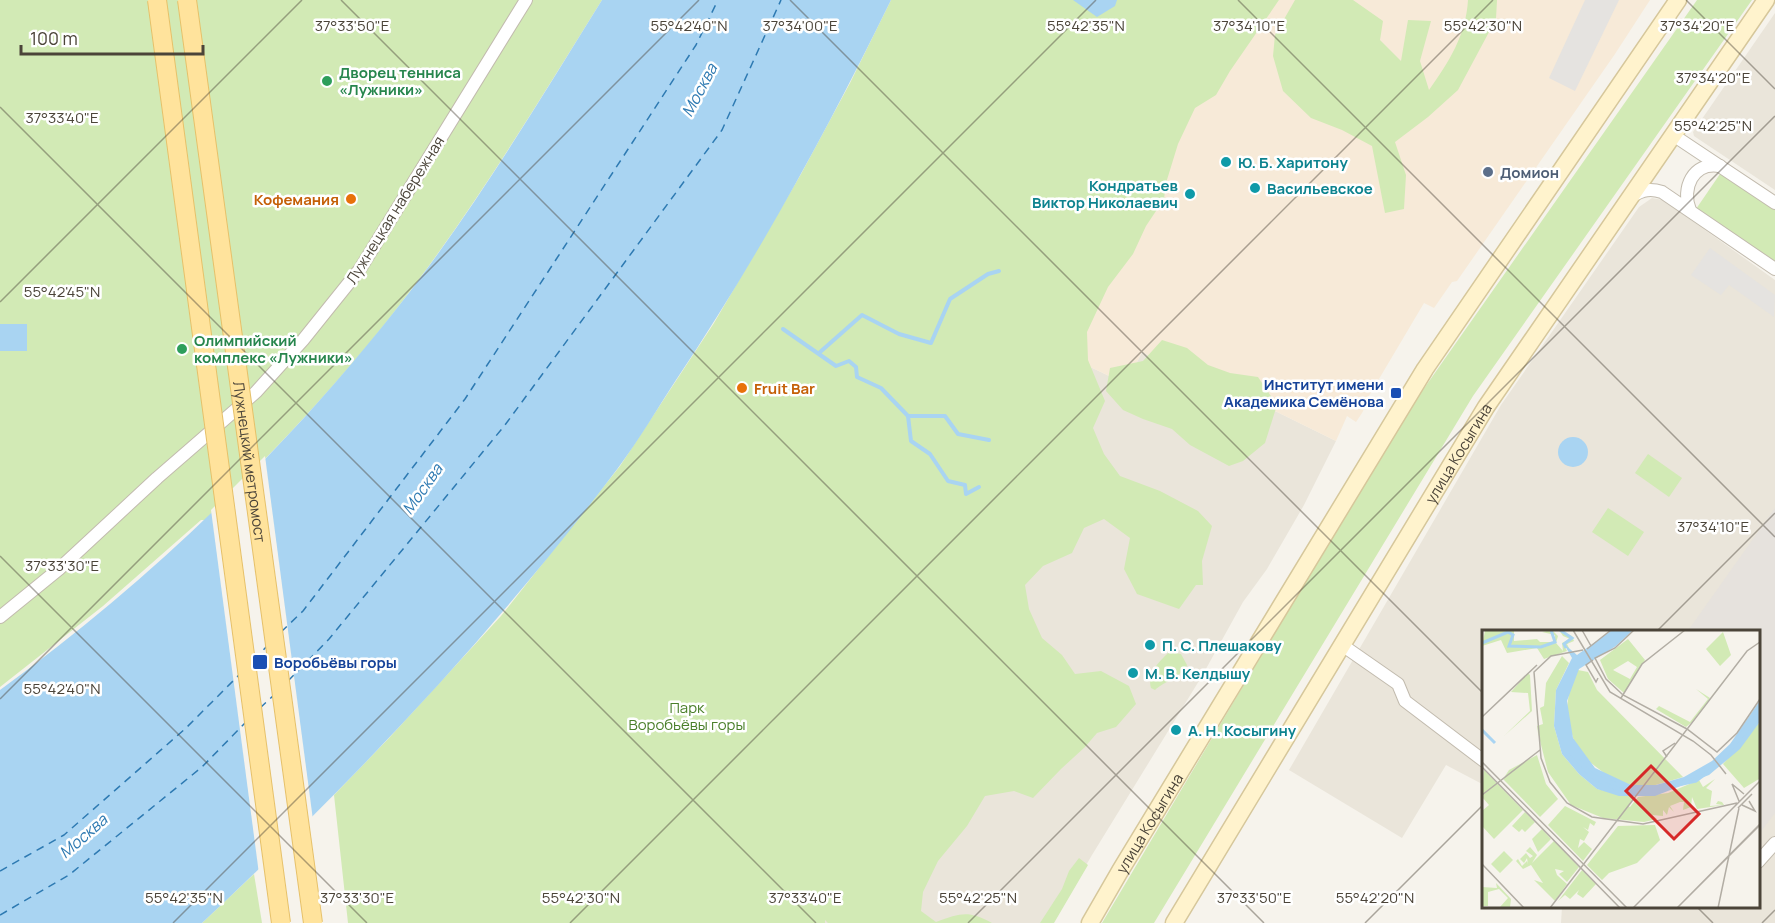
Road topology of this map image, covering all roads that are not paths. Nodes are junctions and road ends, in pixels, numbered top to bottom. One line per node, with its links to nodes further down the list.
1 (157, 0): 17 (main road, bridge)
2 (187, 0): 18 (main road, Лужнецкий метромост, bridge)
3 (526, 0): 12 (street, Лужнецкая набережная)
4 (1678, 0): 19 (main road, улица Косыгина)
5 (1766, 0): 6 (main road, улица Косыгина)
6 (1673, 135): 7 (street); 8 (main road, улица Косыгина)
7 (1720, 166): 9 (street); 10 (street)
8 (1631, 196): 10 (street); 13 (main road, улица Косыгина)
9 (1775, 203)
10 (1690, 210): 11 (street)
11 (1775, 269)
12 (0, 617)
13 (1342, 645): 14 (street); 20 (main road, улица Косыгина)
14 (1482, 759)
15 (1775, 843): 16 (street)
16 (1760, 860)
17 (281, 923)
18 (314, 923)
19 (1090, 923)
20 (1174, 923)

